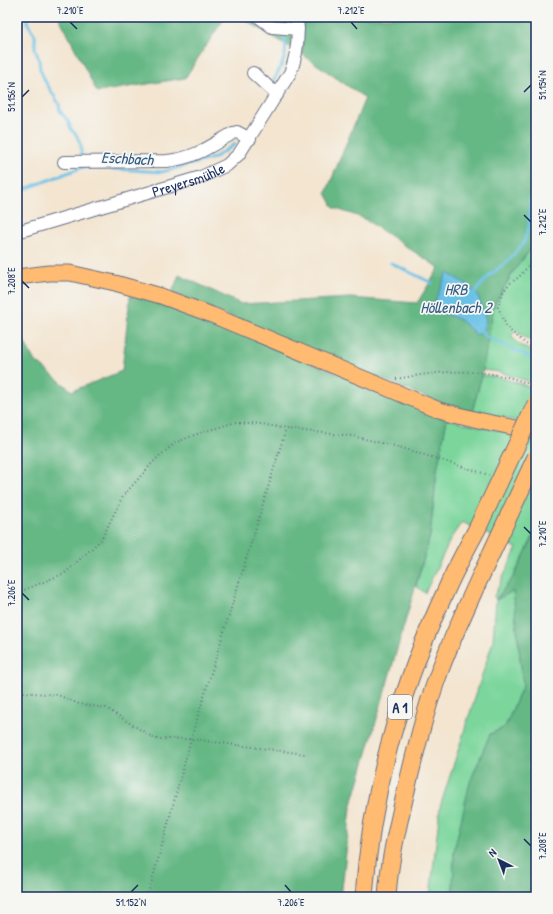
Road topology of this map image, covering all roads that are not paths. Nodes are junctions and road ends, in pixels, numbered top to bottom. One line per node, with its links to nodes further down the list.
1 (258, 17): 2 (street)
2 (295, 25): 4 (street, Preyersmühle)
3 (253, 73): 4 (street)
4 (277, 95): 5 (street, Preyersmühle)
5 (250, 139): 6 (street); 7 (street, Preyersmühle)
6 (64, 162)
7 (17, 232)
8 (17, 277): 10 (main road)
9 (536, 404): 12 (highway, A 1, bridge)
10 (536, 432)
11 (536, 457): 13 (highway, A 1, bridge)
12 (364, 897)
13 (387, 897)

